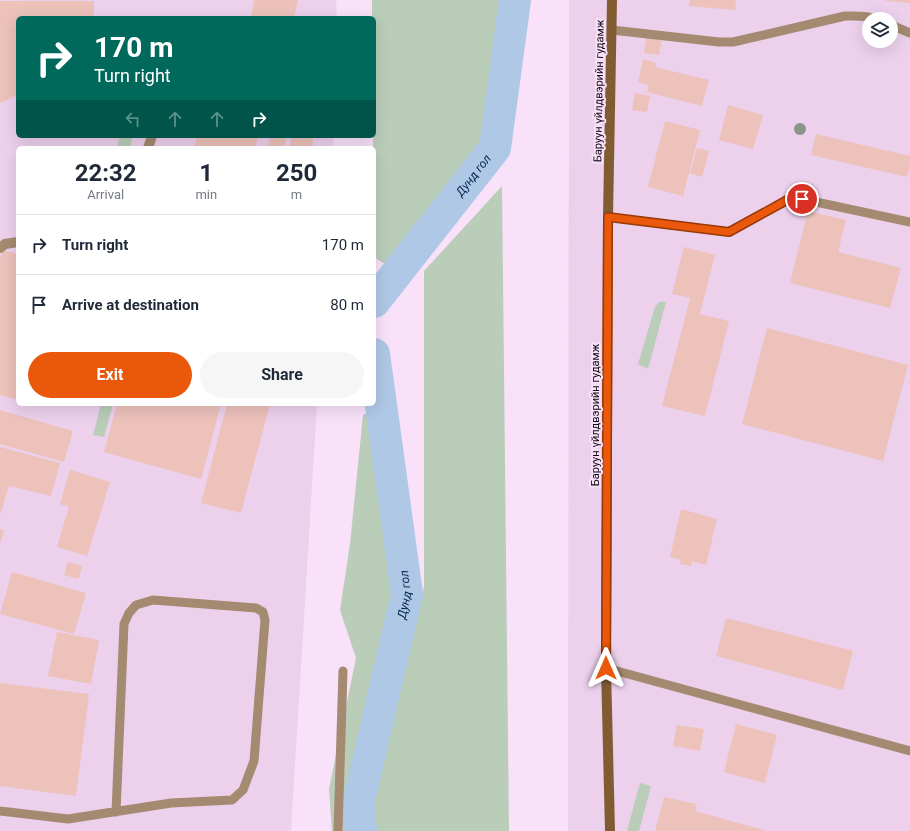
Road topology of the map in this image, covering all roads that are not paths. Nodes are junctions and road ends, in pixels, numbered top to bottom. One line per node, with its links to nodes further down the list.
1 (612, 0): 4 (street, Баруун үйлдвэрийн гудамж)
2 (862, 16): 4 (lane)
3 (898, 28): 5 (lane)
4 (612, 30): 6 (street, Баруун үйлдвэрийн гудамж)
5 (910, 33)
6 (608, 217): 7 (lane); 10 (street, Баруун үйлдвэрийн гудамж)
7 (910, 222)
8 (16, 242): 9 (street)
9 (0, 248)
10 (606, 668): 12 (lane); 16 (street, Баруун үйлдвэрийн гудамж)
11 (343, 672): 15 (lane)
12 (910, 751)
13 (0, 811): 14 (lane)
14 (116, 812): 14 (lane)
15 (338, 831)
16 (610, 831)

